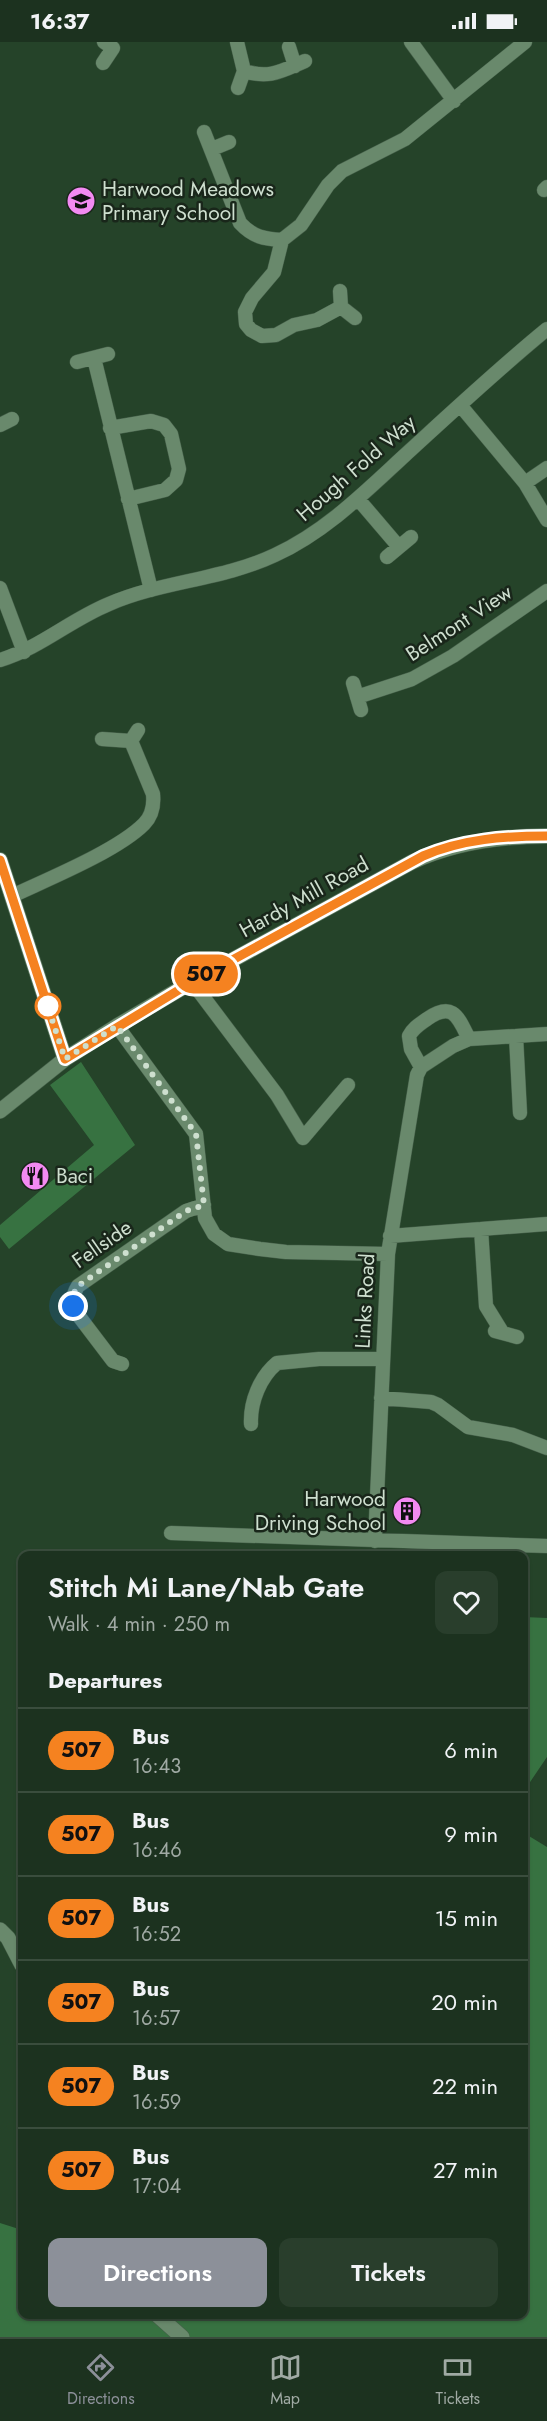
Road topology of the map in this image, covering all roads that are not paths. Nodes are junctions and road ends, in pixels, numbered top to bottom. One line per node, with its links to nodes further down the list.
1 (237, 42): 7 (street)
2 (411, 42): 9 (street)
3 (525, 42): 9 (street)
4 (113, 44): 6 (street)
5 (289, 47): 7 (street)
6 (103, 63)
7 (244, 71): 8 (street)
8 (238, 88)
9 (454, 101): 13 (street)
10 (204, 132): 12 (street)
11 (229, 142): 12 (street)
12 (212, 149): 13 (street)
13 (282, 240): 15 (street)
14 (340, 291): 15 (street)
15 (341, 307): 16 (street)
16 (355, 318)
17 (547, 329): 21 (street, Hough Fold Way)
18 (108, 354): 19 (street)
19 (94, 358): 20 (street); 22 (street)
20 (77, 362)
21 (460, 405): 24 (street); 26 (street, Hough Fold Way)
22 (110, 428): 25 (street); 25 (street)
23 (547, 468): 24 (street)
24 (525, 483): 27 (street)
25 (128, 499): 32 (street)
26 (358, 499): 29 (street); 32 (street, Hough Fold Way)
27 (547, 520)
28 (411, 537): 29 (street)
29 (399, 547): 30 (street)
30 (387, 557)
31 (0, 588): 34 (street)
32 (151, 590): 34 (street, Hough Fold Way)
33 (547, 591): 36 (street, Belmont View)
34 (24, 652): 35 (street, Hough Fold Way)
35 (0, 660)
36 (353, 683)
37 (102, 739): 40 (street)
38 (547, 836): 41 (main road, Hardy Mill Road)
39 (0, 860): 40 (main road)
40 (12, 896): 46 (main road)
41 (192, 982): 42 (main road, Hardy Mill Road); 48 (street)
42 (117, 1026): 46 (main road, Hardy Mill Road); 51 (street)
43 (547, 1034): 44 (street)
44 (516, 1036): 45 (street); 49 (street)
45 (469, 1039): 47 (street); 47 (street)
46 (65, 1059): 50 (main road, Hardy Mill Road)
47 (421, 1067): 54 (street, Links Road)
48 (348, 1084)
49 (517, 1109)
50 (0, 1111)
51 (204, 1205): 55 (street); 58 (street, Fellside)
52 (547, 1224): 53 (street)
53 (482, 1229): 54 (street); 56 (street)
54 (390, 1236): 55 (street, Links Road)
55 (388, 1254): 57 (street, Links Road)
56 (517, 1337)
57 (383, 1359): 59 (street, Links Road); 60 (street)
58 (122, 1364)
59 (381, 1398): 61 (street); 63 (street, Links Road)
60 (251, 1426)
61 (547, 1448)
62 (171, 1534): 63 (street)
63 (375, 1541): 64 (street)
64 (547, 1546)
65 (0, 1930): 66 (main road)
66 (18, 1957)
67 (162, 2319): 68 (main road)
68 (182, 2337)

